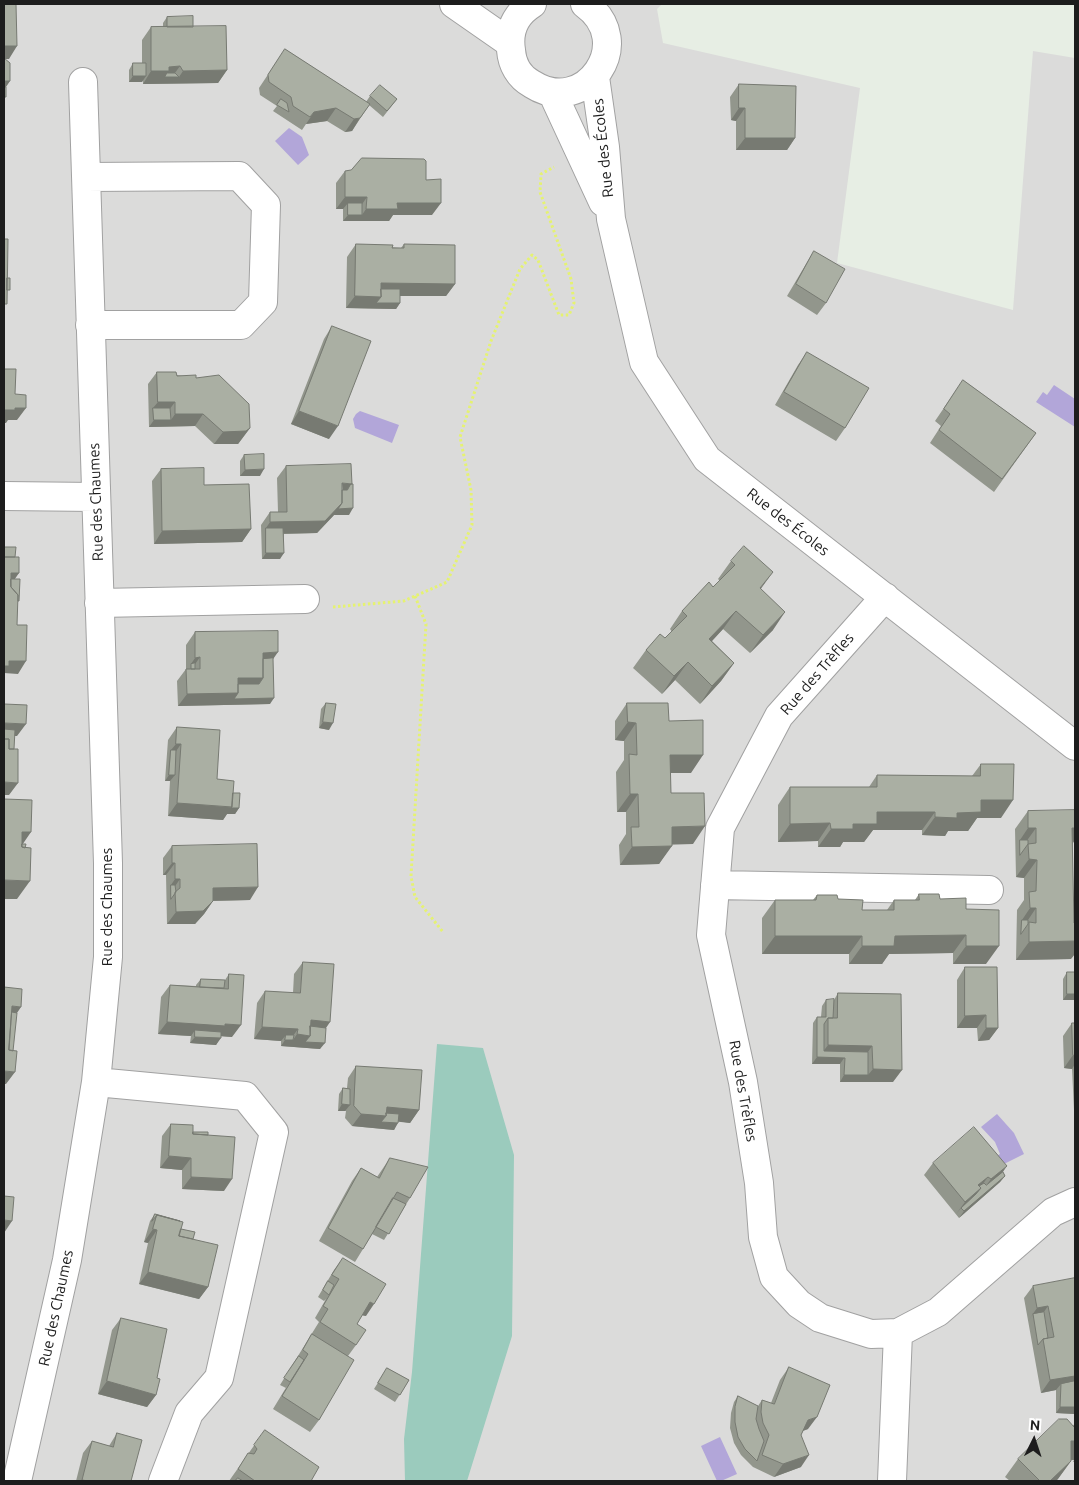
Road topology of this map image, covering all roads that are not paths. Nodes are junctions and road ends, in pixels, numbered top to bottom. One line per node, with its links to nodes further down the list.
1 (454, 4): 5 (street)
2 (532, 4): 5 (street)
3 (585, 4): 4 (street)
4 (609, 16): 6 (street)
5 (510, 43): 8 (street)
6 (595, 77): 8 (street); 10 (street, Rue des Écoles)
7 (83, 82): 9 (street, Rue des Chaumes)
8 (552, 92): 10 (street, Rue des Écoles)
9 (86, 177): 11 (street, Rue des Chaumes); 11 (street)
10 (611, 219): 14 (street, Rue des Écoles)
11 (90, 325): 13 (street, Rue des Chaumes)
12 (4, 496): 13 (street)
13 (96, 497): 16 (street, Rue des Chaumes)
14 (885, 597): 17 (street, Rue des Écoles); 18 (street, Rue des Trèfles)
15 (306, 599): 16 (street)
16 (100, 603): 20 (street, Rue des Chaumes)
17 (1075, 746)
18 (715, 885): 19 (street); 22 (street, Rue des Trèfles)
19 (989, 890)
20 (96, 1082): 23 (street, Rue des Chaumes); 24 (street)
21 (1075, 1202): 22 (street, Rue des Trèfles)
22 (898, 1333): 25 (street)
23 (17, 1481)
24 (163, 1481)
25 (892, 1481)

